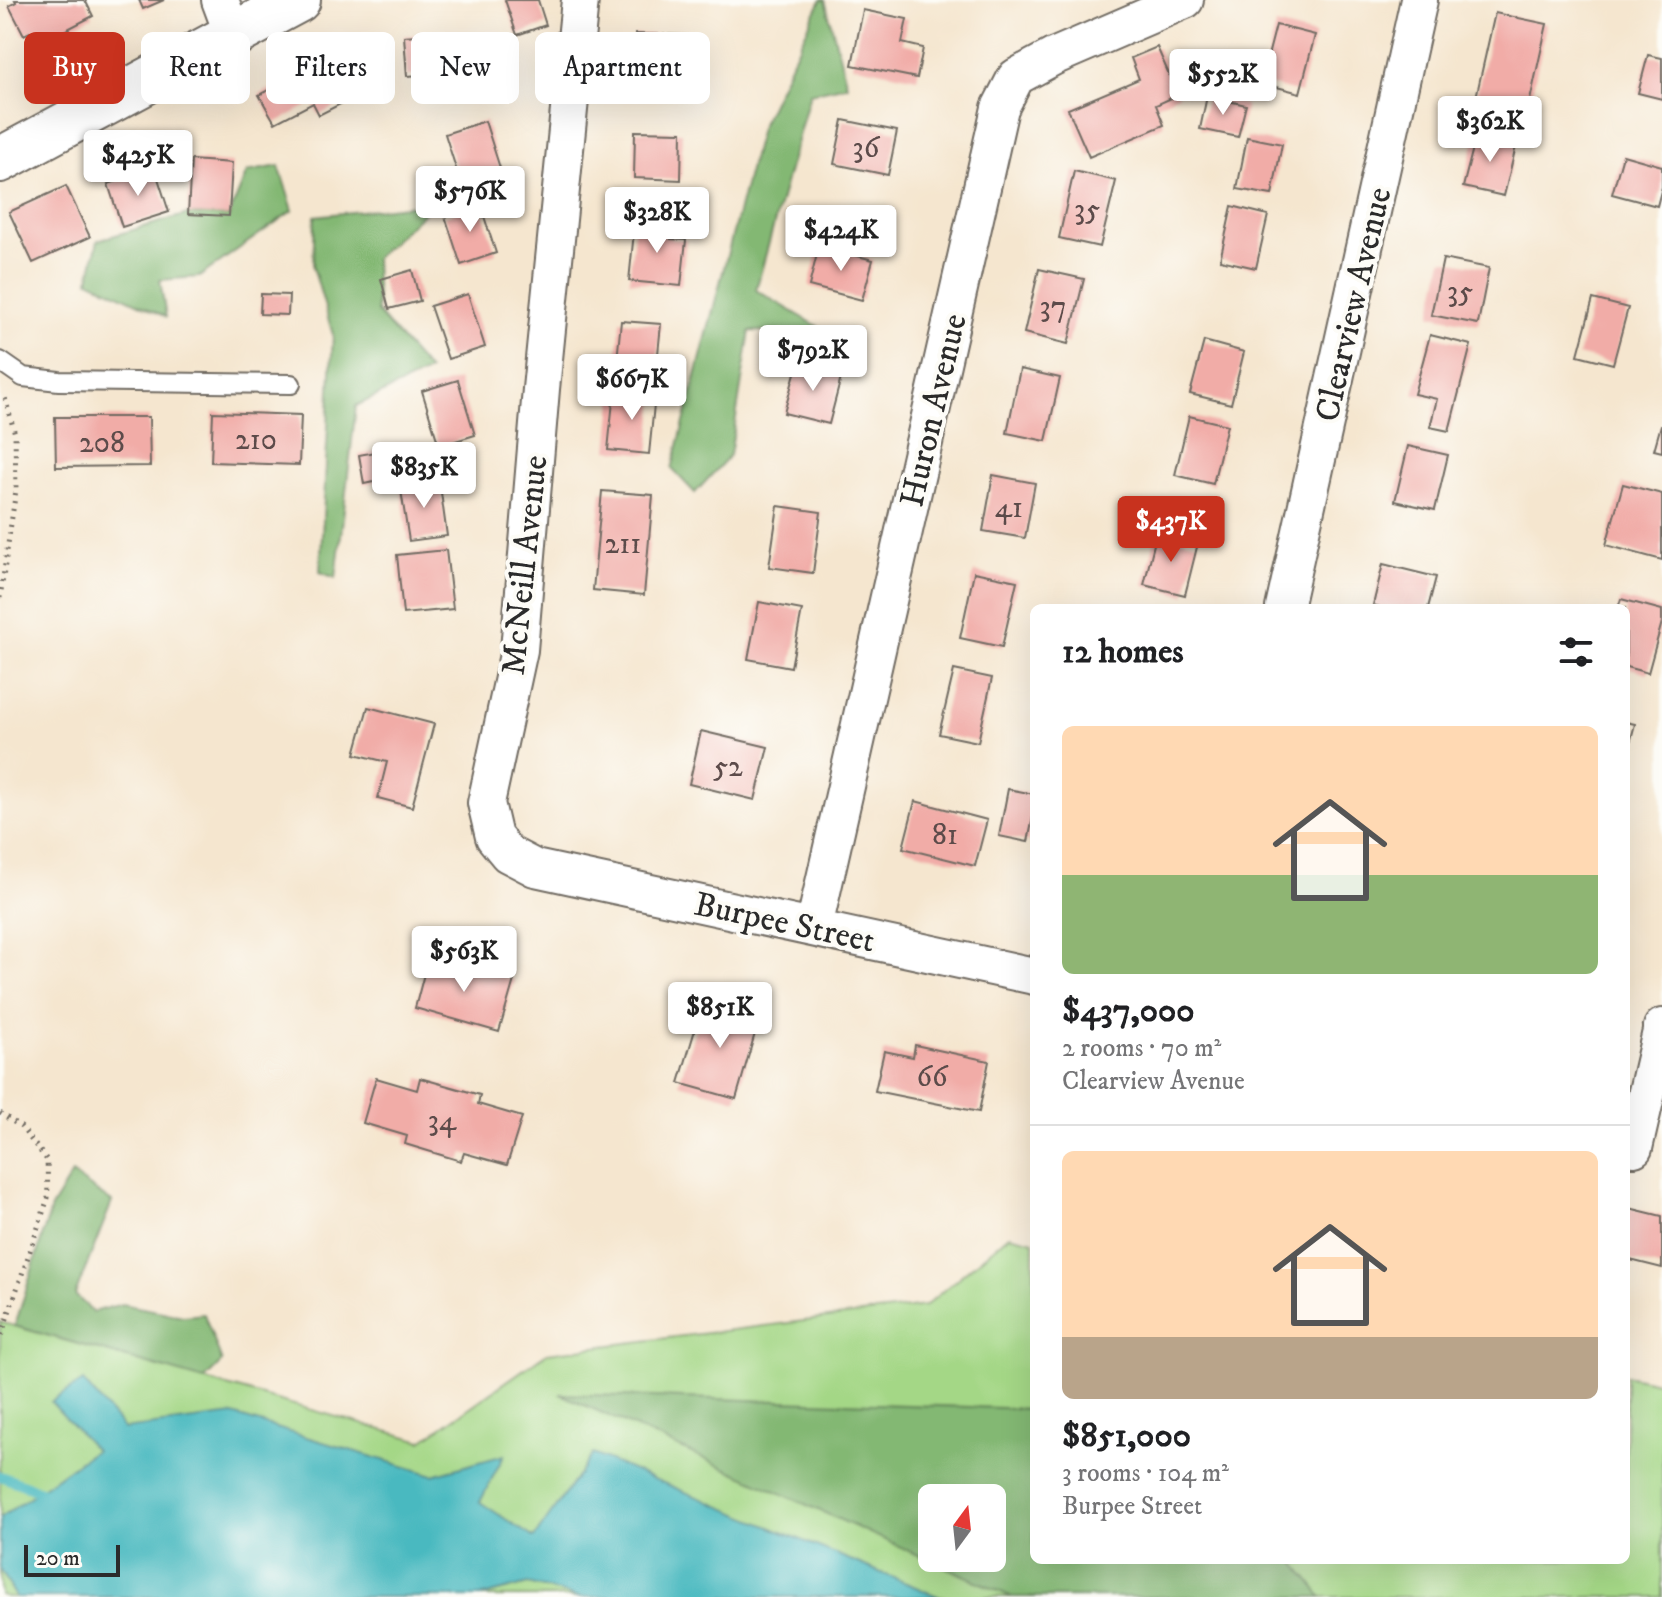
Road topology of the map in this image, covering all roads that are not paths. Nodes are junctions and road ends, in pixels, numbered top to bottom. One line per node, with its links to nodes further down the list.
1 (298, 0): 5 (street)
2 (580, 0): 10 (street, McNeill Avenue)
3 (1185, 0): 11 (street, Huron Avenue)
4 (1419, 0): 9 (street, Clearview Avenue)
5 (226, 17): 6 (street)
6 (0, 160)
7 (0, 361): 8 (lane)
8 (291, 384)
9 (1285, 604)
10 (535, 868): 11 (street, Burpee Street)
11 (814, 927): 12 (street, Burpee Street)
12 (1030, 975)
13 (1662, 1027): 14 (street)
14 (1641, 1149)

